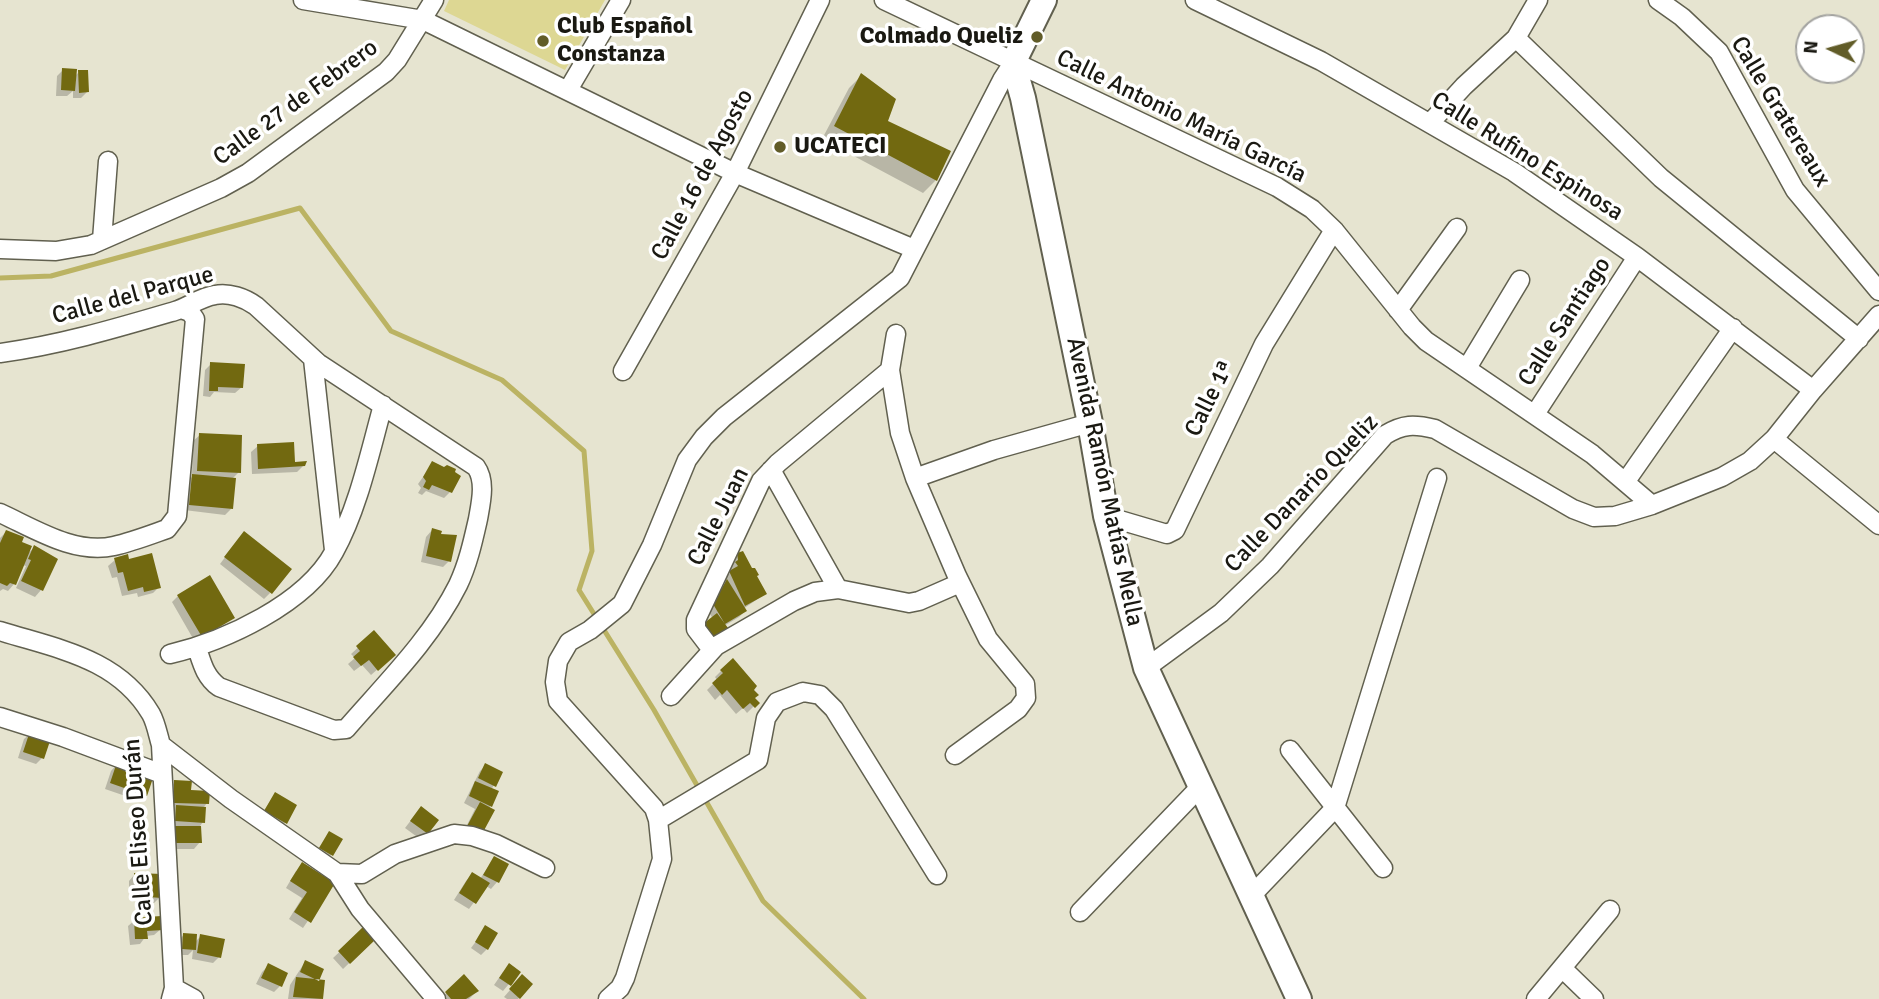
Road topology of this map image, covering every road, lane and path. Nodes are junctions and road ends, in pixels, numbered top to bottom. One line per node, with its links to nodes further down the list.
1 (303, 0): 10 (street)
2 (433, 0): 10 (street, Calle 27 de Febrero)
3 (621, 0): 13 (street)
4 (820, 0): 16 (street, Calle 16 de Agosto)
5 (884, 0): 12 (street, Calle Antonio María García)
6 (1044, 0): 12 (street)
7 (1195, 0): 14 (street, Calle Rufino Espinosa)
8 (1538, 0): 11 (street)
9 (1658, 0): 24 (street, Calle Gratereaux)
10 (423, 20): 13 (street); 19 (street, Calle 27 de Febrero)
11 (1516, 38): 14 (street); 30 (street)
12 (1013, 63): 18 (street, Calle Antonio María García); 21 (street); 39 (street, Avenida Ramón Matías Mella)
13 (568, 90): 16 (street)
14 (1430, 124): 22 (street, Calle Rufino Espinosa)
15 (108, 161): 19 (street)
16 (735, 173): 21 (street); 34 (street, Calle 16 de Agosto)
17 (1457, 228): 26 (street)
18 (1334, 230): 26 (street, Calle Antonio María García); 47 (street, Calle 1ª)
19 (102, 240): 20 (street, Calle 27 de Febrero)
20 (0, 248)
21 (914, 249): 65 (street)
22 (1637, 257): 28 (street, Calle Rufino Espinosa); 38 (street, Calle Santiago)
23 (1520, 280): 33 (street)
24 (1879, 291)
25 (181, 309): 31 (street, Calle del Parque); 32 (street, Calle del Parque); 46 (street)
26 (1398, 310): 33 (street, Calle Antonio María García)
27 (1879, 316): 30 (street, Calle Danario Queliz)
28 (1733, 328): 36 (street, Calle Rufino Espinosa); 44 (street)
29 (896, 334): 35 (street)
30 (1859, 339): 36 (street, Calle Danario Queliz)
31 (0, 353)
32 (313, 359): 37 (street, Calle del Parque); 49 (street)
33 (1468, 368): 38 (street, Calle Antonio María García)
34 (623, 370)
35 (890, 370): 41 (street, Calle Juan); 42 (street)
36 (1813, 390): 40 (street, Calle Danario Queliz)
37 (383, 405): 49 (street); 53 (street, Calle del Parque)
38 (1535, 414): 44 (street, Calle Antonio María García)
39 (1090, 423): 42 (street); 47 (street, Avenida Ramón Matías Mella)
40 (1774, 439): 45 (street, Calle Danario Queliz); 48 (street)
41 (771, 470): 51 (street); 54 (street, Calle Juan)
42 (915, 478): 50 (street)
43 (1437, 478): 64 (street)
44 (1626, 481): 45 (street, Calle Antonio María García)
45 (1652, 505): 56 (street, Calle Danario Queliz)
46 (0, 513)
47 (1106, 516): 56 (street, Avenida Ramón Matías Mella)
48 (1879, 525)
49 (334, 554): 53 (street)
50 (960, 583): 51 (street); 61 (street)
51 (838, 589): 54 (street)
52 (0, 631): 59 (street, Calle Eliseo Durán)
53 (197, 648): 55 (street)
54 (712, 650): 57 (street)
55 (170, 654)
56 (1146, 668): 63 (street, Avenida Ramón Matías Mella)
57 (671, 696)
58 (0, 717): 62 (street)
59 (161, 744): 62 (street, Calle Eliseo Durán); 68 (street)
60 (1290, 750): 64 (street)
61 (955, 755)
62 (162, 774): 74 (street, Calle Eliseo Durán)
63 (1200, 787): 70 (street, Avenida Ramón Matías Mella); 72 (street)
64 (1335, 808): 67 (street); 70 (street)
65 (658, 820): 69 (street); 77 (street)
66 (545, 868): 68 (street)
67 (1383, 868)
68 (337, 873): 76 (street)
69 (937, 875)
70 (1252, 895): 78 (street, Avenida Ramón Matías Mella)
71 (1610, 910): 73 (street)
72 (1080, 912)
73 (1562, 968): 79 (street); 80 (street)
74 (172, 993): 75 (street)
75 (194, 999)
76 (436, 999)
77 (608, 999)
78 (1299, 999)
79 (1536, 999)
80 (1594, 999)

